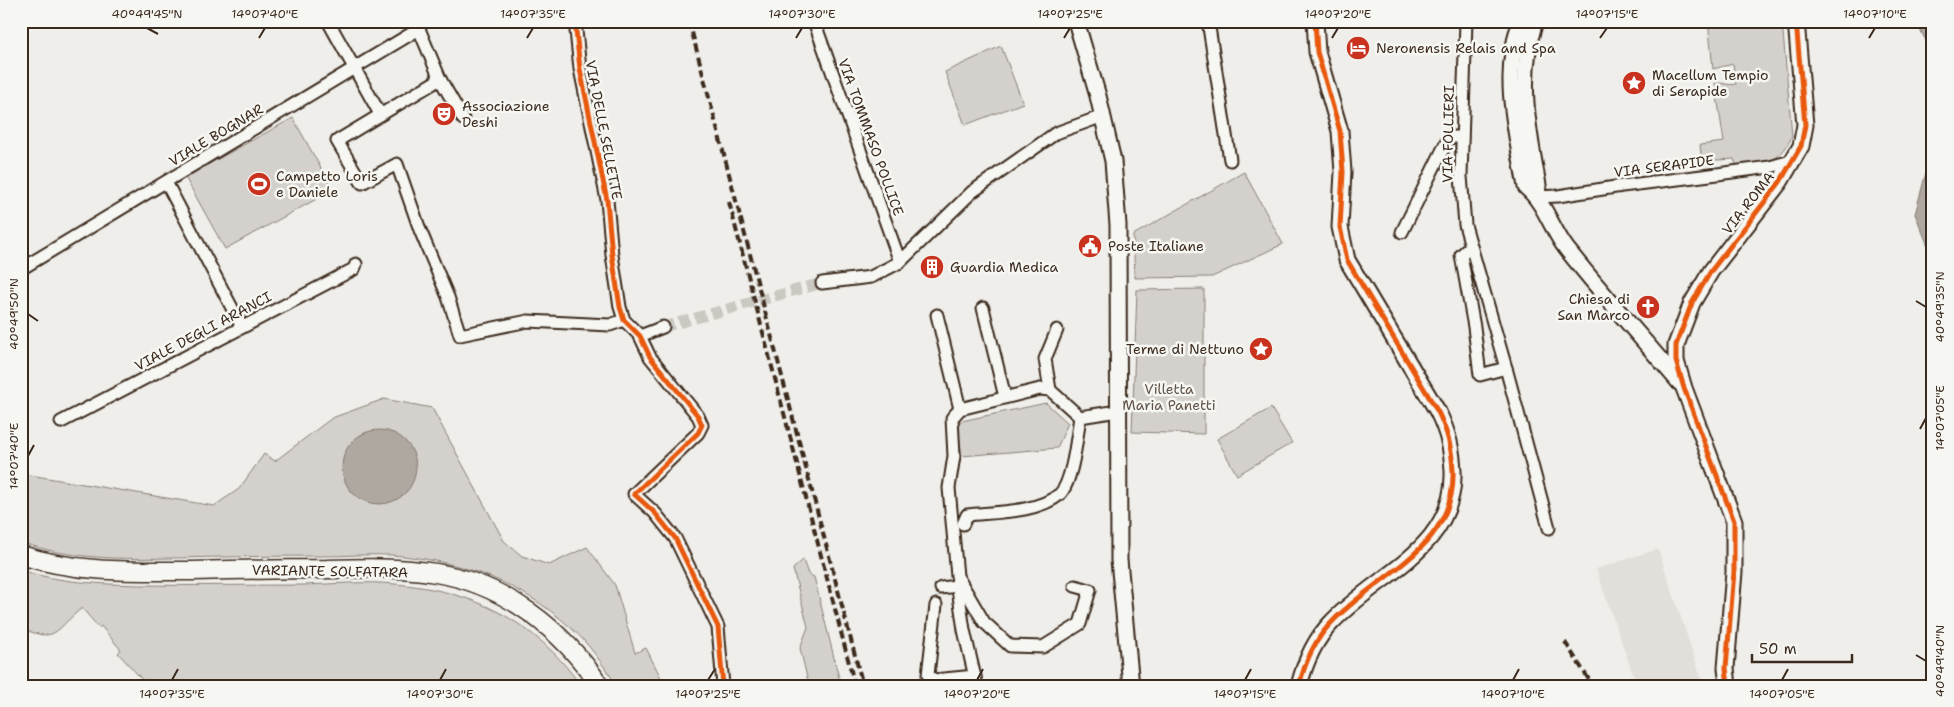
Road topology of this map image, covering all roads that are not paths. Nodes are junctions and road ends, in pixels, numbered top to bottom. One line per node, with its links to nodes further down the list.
1 (328, 21): 12 (street)
2 (575, 21): 32 (street, VIA DELLE SELLETTE)
3 (814, 21): 24 (street, VIA TOMMASO POLLICE)
4 (1208, 21): 18 (street)
5 (1315, 21): 58 (street)
6 (1466, 21): 17 (street, VIA FOLLIERI)
7 (1521, 21): 21 (street)
8 (1535, 21): 21 (street)
9 (1796, 21): 19 (street, VIA ROMA)
10 (1081, 22): 15 (street)
11 (420, 25): 12 (street, VIALE BOGNAR); 13 (street)
12 (354, 68): 14 (street); 20 (street, VIALE BOGNAR)
13 (440, 79): 14 (street); 16 (street)
14 (380, 114): 32 (street)
15 (1102, 116): 24 (street); 44 (street)
16 (463, 119)
17 (1462, 137): 22 (street); 23 (street, VIA FOLLIERI)
18 (1230, 160)
19 (1794, 160): 21 (street, VIA SERAPIDE); 40 (street, VIA ROMA)
20 (166, 182): 26 (street, VIALE BOGNAR); 34 (street)
21 (1537, 197): 40 (street)
22 (1402, 232)
23 (1471, 246): 28 (street, VIA FOLLIERI); 29 (street)
24 (900, 262): 27 (street)
25 (356, 264): 34 (street, VIALE DEGLI ARANCI)
26 (21, 269)
27 (822, 282)
28 (1485, 298): 29 (street); 33 (street, VIA FOLLIERI)
29 (1468, 302): 36 (street)
30 (983, 308): 42 (street)
31 (937, 315): 43 (street)
32 (624, 320): 38 (street)
33 (1492, 320): 36 (street); 39 (street, VIA FOLLIERI)
34 (242, 327): 46 (street, VIALE DEGLI ARANCI)
35 (662, 327): 38 (street)
36 (1474, 327): 39 (street)
37 (1057, 330): 41 (street)
38 (640, 336): 56 (street)
39 (1506, 368): 48 (street, VIA FOLLIERI)
40 (1684, 388): 59 (street)
41 (1050, 390): 42 (street); 45 (street)
42 (1005, 397): 43 (street)
43 (960, 409): 50 (street)
44 (1118, 411): 45 (street); 57 (street)
45 (1084, 415): 47 (street)
46 (61, 422)
47 (963, 524)
48 (1549, 528)
49 (21, 555): 55 (main road, VARIANTE SOLFATARA)
50 (957, 581): 51 (street); 52 (street); 54 (street)
51 (1075, 586)
52 (941, 588)
53 (936, 605): 54 (street)
54 (976, 681)
55 (600, 686)
56 (723, 686)
57 (1132, 686)
58 (1299, 686)
59 (1728, 686)

